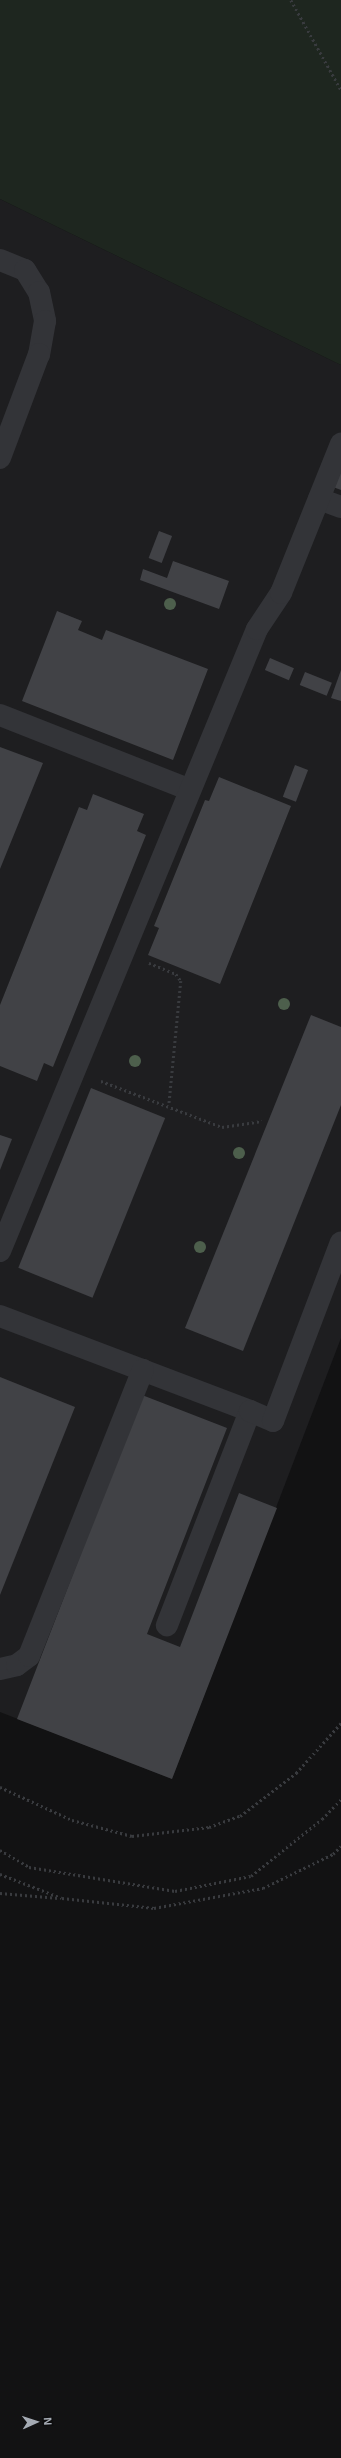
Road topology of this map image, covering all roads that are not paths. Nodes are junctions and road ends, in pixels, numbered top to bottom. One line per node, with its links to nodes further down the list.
1 (0, 260): 3 (lane)
2 (341, 444): 4 (lane)
3 (0, 458)
4 (319, 499): 5 (lane); 7 (lane)
5 (341, 507)
6 (0, 715): 7 (lane)
7 (190, 790): 9 (lane)
8 (341, 1242): 12 (lane)
9 (0, 1251)
10 (0, 1316): 11 (lane)
11 (143, 1370): 12 (lane); 14 (lane)
12 (250, 1411): 13 (lane)
13 (167, 1625)
14 (0, 1669)

